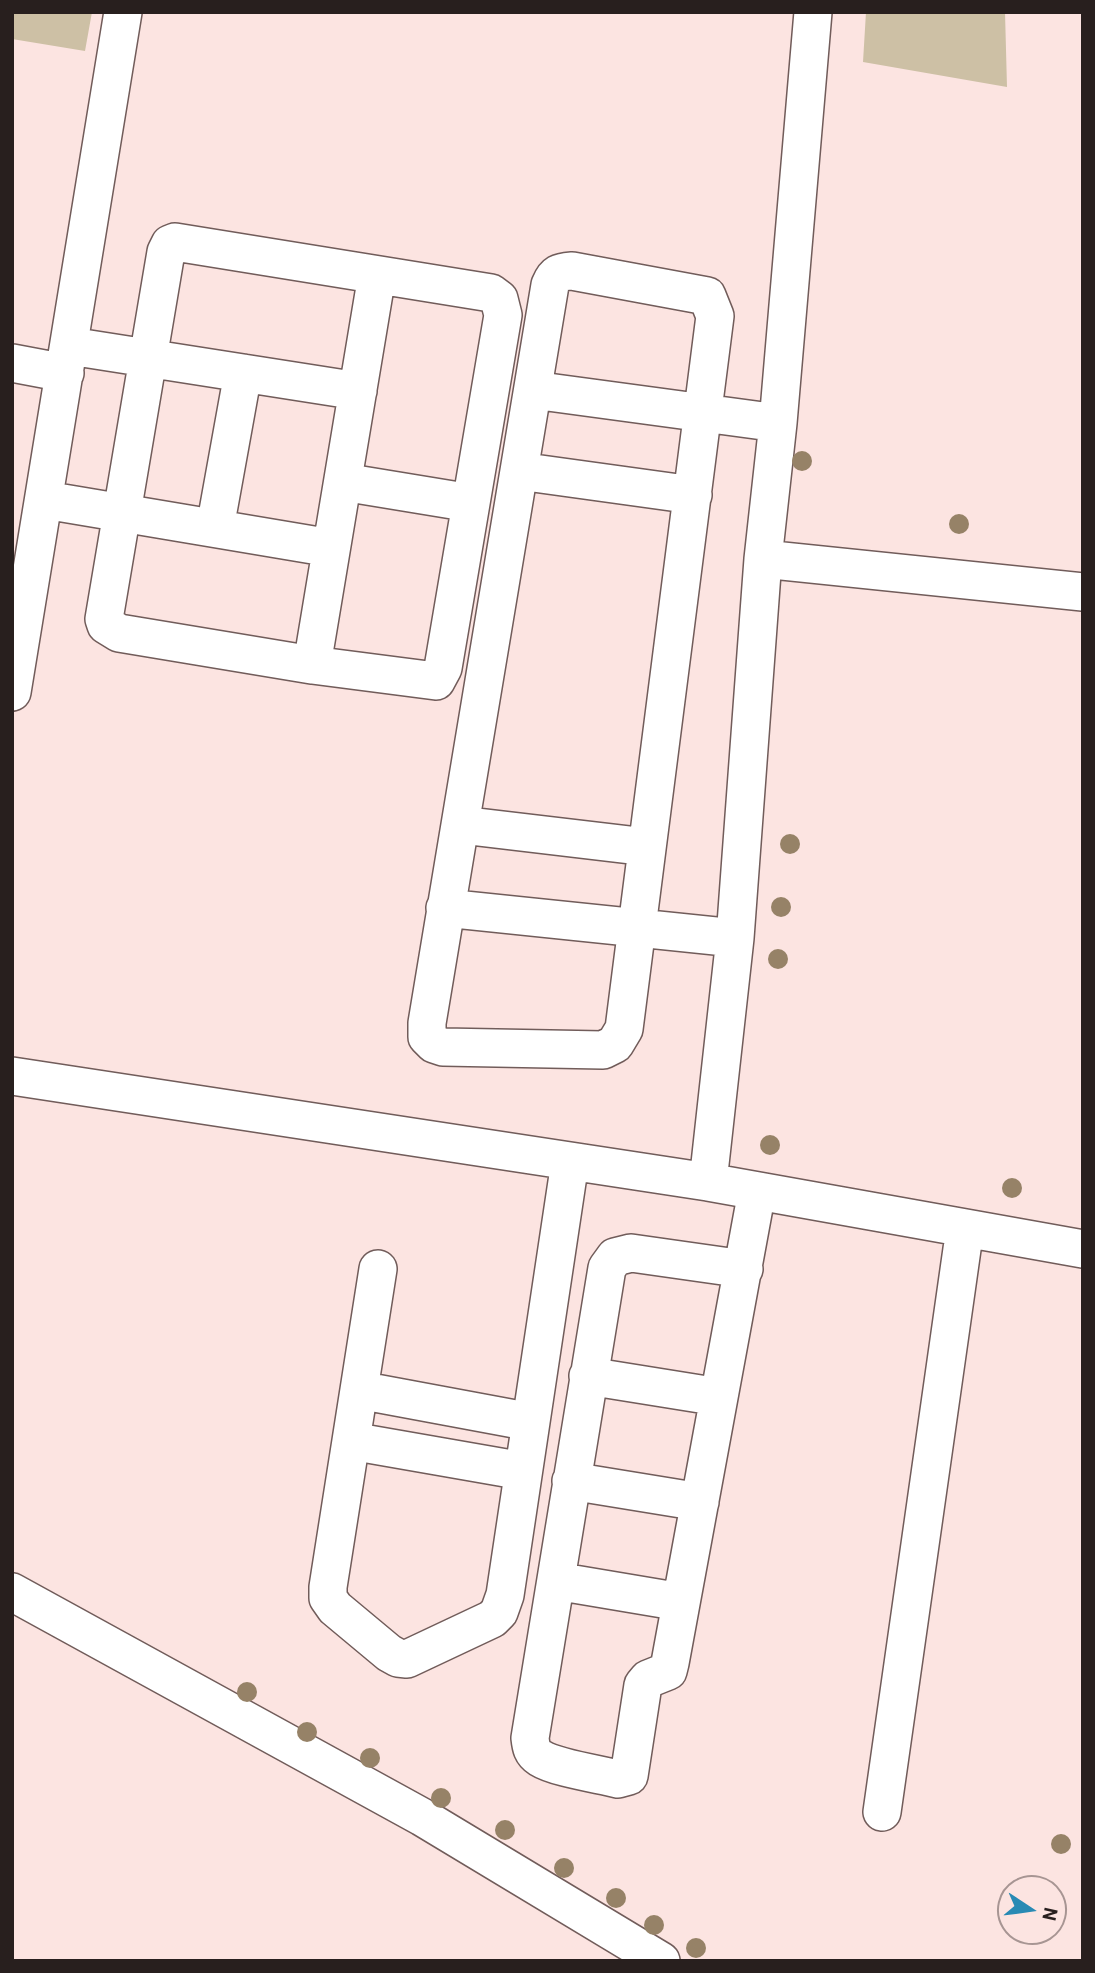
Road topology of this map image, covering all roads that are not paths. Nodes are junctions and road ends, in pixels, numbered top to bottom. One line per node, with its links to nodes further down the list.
1 (123, 12): 5 (street)
2 (813, 12): 11 (street)
3 (377, 275): 4 (street); 9 (street); 16 (street)
4 (148, 358): 5 (street); 7 (street); 17 (street)
5 (67, 359): 6 (street); 15 (street)
6 (12, 363)
7 (243, 373): 9 (street); 18 (street)
8 (533, 390): 10 (street); 10 (street); 12 (street)
9 (358, 391): 13 (street)
10 (704, 413): 11 (street); 14 (street)
11 (778, 423): 20 (street)
12 (519, 471): 14 (street); 25 (street)
13 (343, 482): 16 (street); 19 (street)
14 (693, 495): 26 (street)
15 (45, 500): 17 (street); 21 (street)
16 (471, 503): 23 (street)
17 (122, 512): 18 (street); 23 (street)
18 (215, 528): 19 (street)
19 (331, 548): 23 (street)
20 (763, 559): 22 (street); 29 (street)
21 (22, 570): 24 (street)
22 (1083, 592)
23 (312, 665)
24 (12, 692)
25 (461, 825): 26 (street); 27 (street)
26 (647, 847): 28 (street)
27 (445, 908): 28 (street); 28 (street)
28 (637, 928): 29 (street)
29 (735, 937): 32 (street)
30 (12, 1076): 31 (street)
31 (570, 1162): 32 (street); 41 (street)
32 (708, 1182): 33 (street)
33 (757, 1191): 34 (street); 37 (street)
34 (965, 1228): 35 (street); 49 (street)
35 (1083, 1249)
36 (378, 1269): 39 (street)
37 (744, 1269): 38 (street); 40 (street)
38 (588, 1376): 40 (street); 44 (street)
39 (359, 1390): 41 (street); 42 (street)
40 (719, 1397): 45 (street)
41 (531, 1422): 43 (street)
42 (351, 1441): 43 (street); 43 (street)
43 (523, 1471)
44 (571, 1481): 45 (street); 46 (street)
45 (700, 1502): 48 (street)
46 (556, 1581): 48 (street); 48 (street)
47 (12, 1591): 50 (street)
48 (681, 1602)
49 (882, 1812)
50 (661, 1961)

